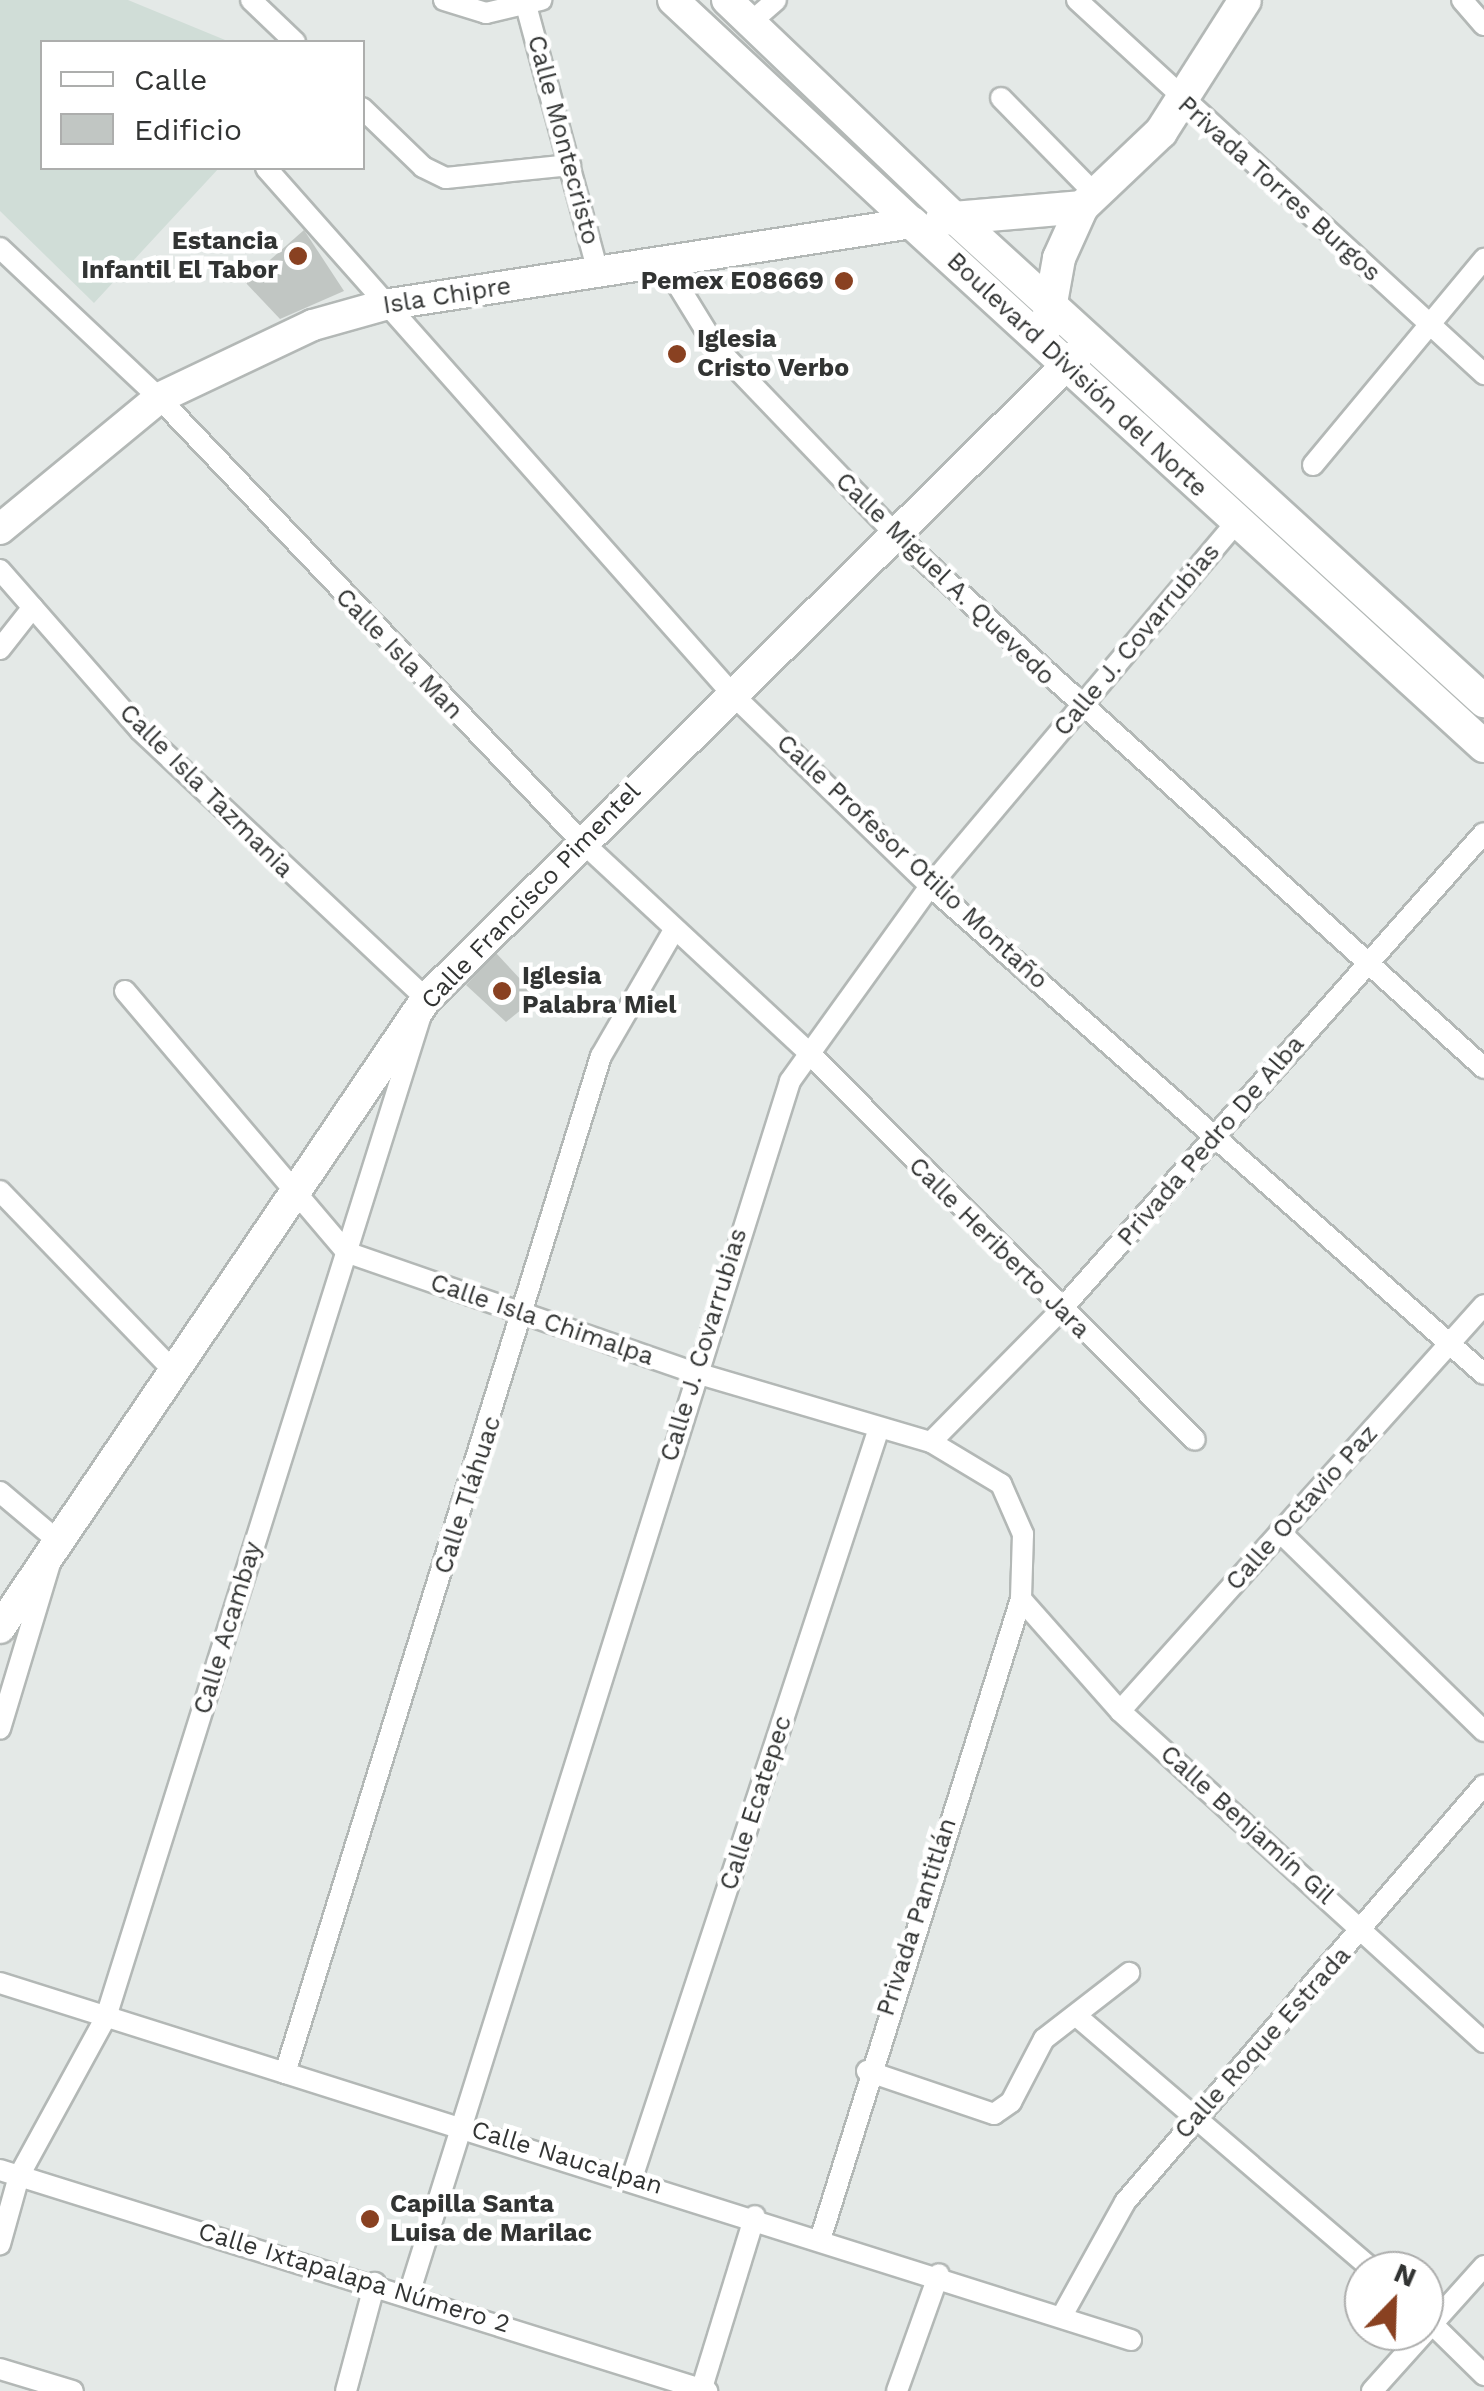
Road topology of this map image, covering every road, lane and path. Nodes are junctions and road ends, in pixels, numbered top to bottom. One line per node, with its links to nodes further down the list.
1 (251, 0): 12 (street)
2 (444, 0): 9 (street)
3 (673, 0): 20 (main road, Boulevard División del Norte)
4 (727, 0): 10 (main road, Boulevard División del Norte)
5 (776, 0): 10 (street)
6 (1077, 0): 14 (street, Privada Torres Burgos)
7 (1246, 0): 14 (main road)
8 (1462, 0): 11 (street)
9 (534, 4): 16 (street, Calle Montecristo)
10 (752, 22): 19 (main road, Boulevard División del Norte)
11 (1484, 25)
12 (293, 40)
13 (1001, 98): 18 (street)
14 (1183, 104): 18 (main road); 27 (street, Privada Torres Burgos)
15 (365, 111): 16 (street)
16 (570, 165): 24 (street, Calle Montecristo)
17 (268, 170): 25 (street, Calle Profesor Otilio Montaño)
18 (1089, 201): 19 (main road); 26 (main road)
19 (954, 217): 20 (main road, Isla Chipre); 26 (main road, Boulevard División del Norte)
20 (912, 223): 23 (main road, Isla Chipre); 29 (main road, Boulevard División del Norte)
21 (0, 248): 32 (street, Calle Isla Man)
22 (1484, 259): 27 (street)
23 (663, 261): 24 (main road, Isla Chipre); 36 (street, Calle Miguel A. Quevedo)
24 (598, 272): 25 (main road, Isla Chipre)
25 (384, 305): 32 (main road, Isla Chipre); 40 (street, Calle Profesor Otilio Montaño)
26 (1054, 310): 28 (main road, Boulevard División del Norte); 29 (main road)
27 (1430, 326): 31 (street, Privada Torres Burgos); 33 (street)
28 (1089, 343): 30 (main road, Calle Francisco Pimentel); 41 (main road, Boulevard División del Norte)
29 (1039, 344): 30 (main road, Boulevard División del Norte)
30 (1066, 367): 34 (main road, Boulevard División del Norte); 36 (main road, Calle Francisco Pimentel)
31 (1484, 374)
32 (159, 398): 35 (main road, Isla Chipre); 45 (street, Calle Isla Man)
33 (1313, 464)
34 (1237, 522): 42 (street, Calle J. Covarrubias); 43 (main road, Boulevard División del Norte)
35 (0, 529)
36 (900, 539): 40 (main road, Calle Francisco Pimentel); 42 (street, Calle Miguel A. Quevedo)
37 (0, 570): 38 (street, Calle Isla Tazmania)
38 (34, 607): 39 (street); 50 (street, Calle Isla Tazmania)
39 (0, 648)
40 (732, 695): 45 (main road, Calle Francisco Pimentel); 46 (street, Calle Profesor Otilio Montaño)
41 (1484, 701)
42 (1078, 708): 46 (street, Calle J. Covarrubias); 48 (street, Calle Miguel A. Quevedo)
43 (1484, 746)
44 (1484, 834): 48 (street, Privada Pedro De Alba)
45 (581, 841): 47 (street, Calle Isla Man); 50 (main road, Calle Francisco Pimentel)
46 (930, 886): 51 (street, Calle J. Covarrubias); 53 (street, Calle Profesor Otilio Montaño)
47 (674, 930): 51 (street, Calle Isla Man); 59 (street, Calle Tláhuac)
48 (1366, 964): 52 (street, Calle Miguel A. Quevedo); 53 (street, Privada Pedro De Alba)
49 (126, 991): 55 (street, Calle Isla Chimalpa)
50 (426, 999): 55 (main road, Calle Francisco Pimentel); 56 (street, Calle Acambay)
51 (807, 1052): 58 (street, Calle Heriberto Jara); 62 (street, Calle J. Covarrubias)
52 (1484, 1068)
53 (1218, 1135): 58 (street, Privada Pedro De Alba); 60 (street, Calle Profesor Otilio Montaño)
54 (0, 1191): 61 (street)
55 (291, 1192): 56 (street, Calle Isla Chimalpa); 61 (main road, Calle Francisco Pimentel)
56 (346, 1252): 59 (street, Calle Isla Chimalpa); 79 (street, Calle Acambay)
57 (1484, 1305): 60 (street, Calle Octavio Paz)
58 (1059, 1312): 65 (street, Calle Heriberto Jara); 66 (street, Privada Pedro De Alba)
59 (525, 1315): 62 (street, Calle Isla Chimalpa); 83 (street, Calle Tláhuac)
60 (1448, 1344): 63 (street, Calle Profesor Otilio Montaño); 68 (street, Calle Octavio Paz)
61 (172, 1369): 69 (main road, Calle Francisco Pimentel)
62 (696, 1373): 64 (street, Calle Isla Chimalpa); 85 (street, Calle J. Covarrubias)
63 (1484, 1374)
64 (879, 1428): 66 (street, Calle Isla Chimalpa); 87 (street, Calle Ecatepec)
65 (1195, 1440)
66 (930, 1442): 70 (street, Calle Isla Chimalpa)
67 (0, 1492): 69 (street)
68 (1280, 1532): 72 (street, Calle Octavio Paz); 74 (street)
69 (57, 1540): 71 (main road, Calle Francisco Pimentel); 73 (street)
70 (1021, 1599): 72 (street, Calle Benjamín Gil); 82 (street, Privada Pantitlán)
71 (0, 1628)
72 (1120, 1710): 76 (street, Calle Benjamín Gil)
73 (0, 1729)
74 (1484, 1731)
75 (1484, 1785): 76 (street, Calle Roque Estrada)
76 (1364, 1931): 81 (street, Calle Benjamín Gil); 84 (street, Calle Roque Estrada)
77 (1129, 1974): 80 (street)
78 (0, 1983): 79 (street, Calle Naucalpan)
79 (106, 2017): 83 (street, Calle Naucalpan); 86 (street, Calle Acambay)
80 (1079, 2018): 82 (street); 84 (street)
81 (1484, 2042)
82 (867, 2071): 89 (street, Privada Pantitlán)
83 (284, 2073): 85 (street, Calle Naucalpan)
84 (1199, 2113): 91 (street); 97 (street, Calle Roque Estrada)
85 (464, 2126): 87 (street, Calle Naucalpan); 95 (street, Calle J. Covarrubias)
86 (9, 2173): 90 (street, Calle Acambay); 94 (street, Calle Ixtapalapa Número 2)
87 (632, 2178): 88 (street, Calle Naucalpan)
88 (755, 2216): 89 (street, Calle Naucalpan); 103 (street)
89 (821, 2236): 93 (street, Calle Naucalpan)
90 (0, 2244)
91 (1352, 2251)
92 (1484, 2266): 96 (street)
93 (939, 2274): 97 (street, Calle Naucalpan); 106 (street)
94 (375, 2283): 95 (street, Calle Ixtapalapa Número 2); 105 (street)
95 (409, 2294): 103 (street, Calle Ixtapalapa Número 2)
96 (1444, 2305)
97 (1063, 2314): 99 (street, Calle Naucalpan)
98 (1444, 2335): 102 (street)
99 (1132, 2340)
100 (1404, 2351): 107 (street)
101 (0, 2370): 104 (street)
102 (1484, 2375)
103 (703, 2390)
104 (73, 2391)
105 (346, 2391)
106 (897, 2391)
107 (1372, 2391)

